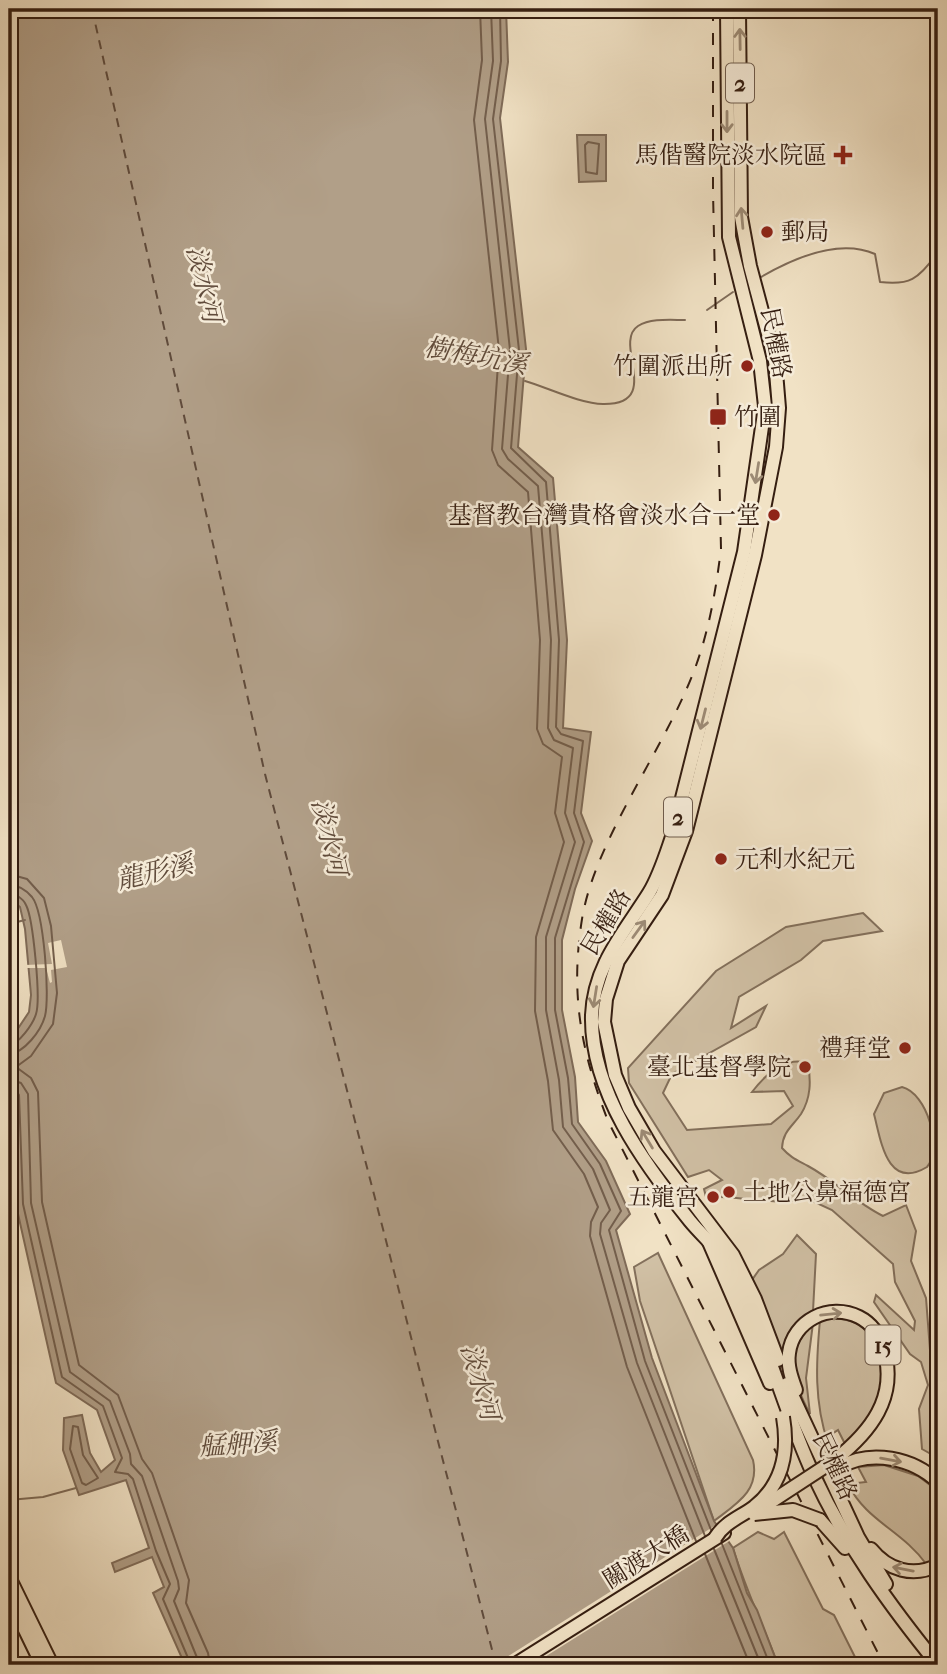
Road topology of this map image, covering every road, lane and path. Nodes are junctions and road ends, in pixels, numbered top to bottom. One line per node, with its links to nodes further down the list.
1 (727, 9): 3 (main road, 民權路 / 2, one-way to 3)
2 (739, 9): 3 (main road, 民權路 / 2, one-way to 2)
3 (748, 284): 4 (main road, 民權路 / 2, one-way to 4); 5 (main road, 民權路 / 2, one-way to 3)
4 (709, 1242): 6 (main road, 民權路 / 2); 10 (main road, bridge)
5 (803, 1418): 6 (main road, 民權路 / 2); 6 (main road, 關渡大橋 / 15, one-way to 6)
6 (828, 1468): 7 (main road, 關渡大橋 / 15, one-way to 7); 8 (main road, 民權路); 9 (main road, 關渡大橋 / 15, bridge); 13 (main road, 民權路)
7 (938, 1482)
8 (846, 1511): 11 (main road, one-way to 8); 13 (main road, 民權路)
9 (754, 1514): 10 (main road, 關渡大橋 / 15, bridge); 19 (main road, bridge)
10 (715, 1538): 18 (main road, 關渡大橋 / 15)
11 (938, 1565)
12 (9, 1577): 17 (main road)
13 (883, 1588): 15 (main road, 民權路); 20 (main road, 民權路)
14 (9, 1597): 16 (main road)
15 (938, 1654)
16 (42, 1665)
17 (52, 1665)
18 (514, 1665)
19 (927, 1665)
20 (938, 1665)

